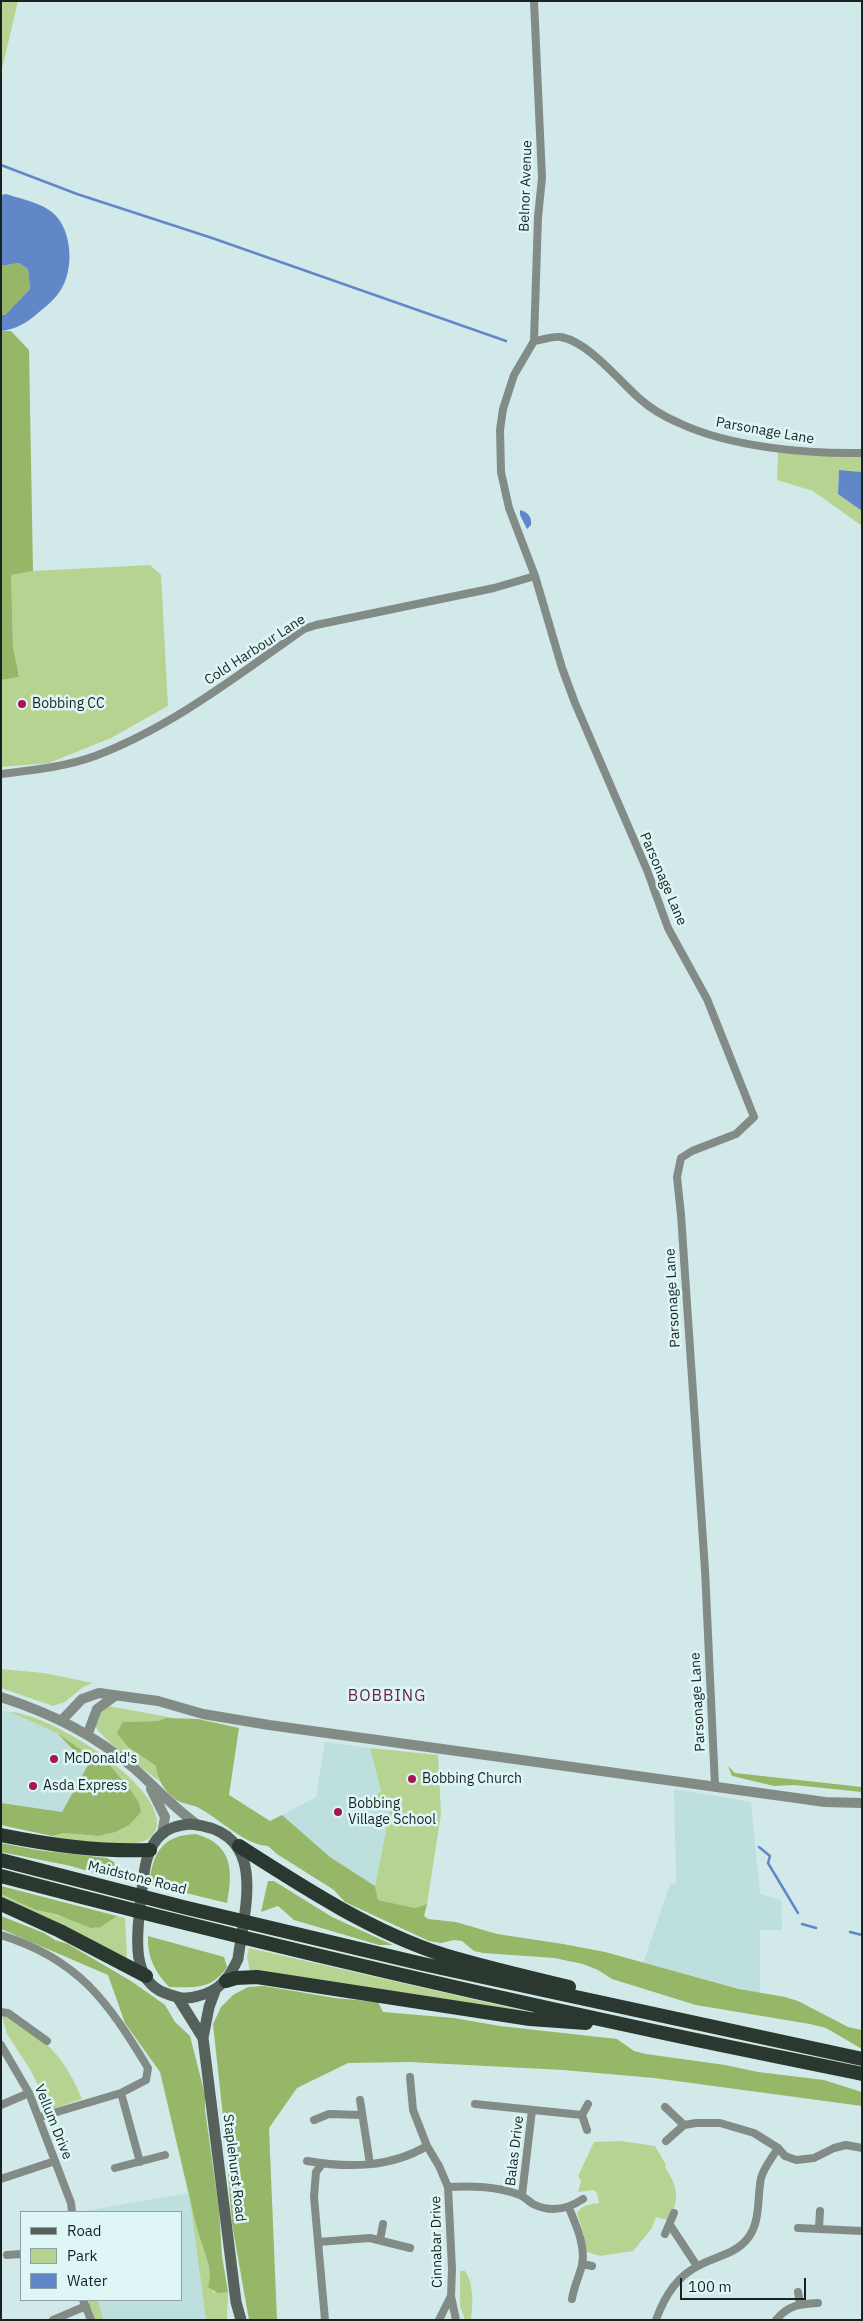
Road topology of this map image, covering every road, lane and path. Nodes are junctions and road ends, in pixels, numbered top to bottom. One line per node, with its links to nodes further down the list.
1 (534, 1): 2 (street, Belnor Avenue)
2 (534, 341): 3 (street, Parsonage Lane); 4 (street, Parsonage Lane)
3 (862, 454)
4 (535, 576): 5 (street, Cold Harbour Lane); 11 (street, Parsonage Lane)
5 (1, 774)
6 (115, 1696): 8 (street); 9 (street); 11 (street)
7 (1, 1697): 8 (street)
8 (62, 1720): 9 (street)
9 (88, 1733): 10 (street)
10 (146, 1780): 13 (street); 14 (street)
11 (715, 1786): 12 (street)
12 (862, 1803)
13 (198, 1825): 14 (main road); 16 (main road)
14 (162, 1834): 17 (main road)
15 (1, 1835): 17 (highway)
16 (239, 1846): 23 (main road); 27 (highway)
17 (150, 1850): 22 (main road)
18 (1, 1860): 27 (highway, Maidstone Road)
19 (1, 1876): 28 (highway)
20 (1, 1904): 22 (highway)
21 (1, 1936): 36 (street)
22 (146, 1976): 25 (main road)
23 (226, 1981): 24 (main road); 28 (highway)
24 (215, 1991): 25 (main road); 29 (main road, Staplehurst Road)
25 (178, 1998): 29 (main road, Staplehurst Road)
26 (1, 2012): 30 (street)
27 (642, 2012): 32 (highway)
28 (632, 2027): 33 (highway)
29 (203, 2038): 85 (main road, Staplehurst Road)
30 (48, 2041)
31 (1, 2045): 35 (street, Vellum Drive)
32 (862, 2059)
33 (862, 2074)
34 (410, 2076): 50 (street, Cinnabar Drive)
35 (29, 2093): 40 (street); 45 (street, Vellum Drive)
36 (121, 2093): 45 (street); 56 (street)
37 (360, 2100): 43 (street)
38 (475, 2104): 42 (street, Balas Drive)
39 (588, 2104): 44 (street)
40 (1, 2105)
41 (665, 2107): 47 (street)
42 (532, 2110): 44 (street, Balas Drive); 62 (street, Balas Drive)
43 (362, 2115): 46 (street); 58 (street)
44 (582, 2115): 48 (street)
45 (40, 2117): 54 (street, Vellum Drive)
46 (314, 2120)
47 (684, 2125): 49 (street); 51 (street)
48 (587, 2130)
49 (666, 2141)
50 (427, 2146): 58 (street); 61 (street, Cinnabar Drive)
51 (778, 2148): 52 (street); 81 (street)
52 (862, 2148)
53 (165, 2155): 56 (street)
54 (55, 2161): 60 (street); 65 (street, Vellum Drive)
55 (307, 2161): 57 (street)
56 (140, 2162): 59 (street)
57 (322, 2164): 58 (street); 75 (street)
58 (370, 2164)
59 (115, 2168)
60 (1, 2178)
61 (448, 2187): 62 (street, Balas Drive); 83 (street, Cinnabar Drive)
62 (522, 2195): 64 (street, Balas Drive)
63 (584, 2199): 64 (street)
64 (569, 2208): 79 (street)
65 (72, 2211)
66 (820, 2211): 71 (street)
67 (674, 2213): 69 (street)
68 (383, 2224): 74 (street)
69 (670, 2225): 73 (street); 81 (street)
70 (798, 2228): 71 (street)
71 (819, 2228): 72 (street)
72 (862, 2231)
73 (665, 2234)
74 (380, 2240): 75 (street); 76 (street)
75 (318, 2242): 93 (street)
76 (410, 2248)
77 (20, 2254): 78 (street)
78 (7, 2255)
79 (582, 2264): 80 (street); 84 (street)
80 (592, 2266)
81 (698, 2266): 96 (street)
82 (798, 2292): 88 (street)
83 (450, 2296): 94 (street, Cinnabar Drive); 95 (street, Cinnabar Drive)
84 (572, 2299)
85 (236, 2302): 91 (main road, Staplehurst Road); 92 (main road, Staplehurst Road)
86 (84, 2303): 89 (street); 90 (street)
87 (818, 2303): 88 (street)
88 (800, 2304): 97 (street)
89 (53, 2320)
90 (91, 2320)
91 (234, 2320)
92 (241, 2320)
93 (326, 2320)
94 (439, 2320)
95 (456, 2320)
96 (656, 2320)
97 (776, 2320)

